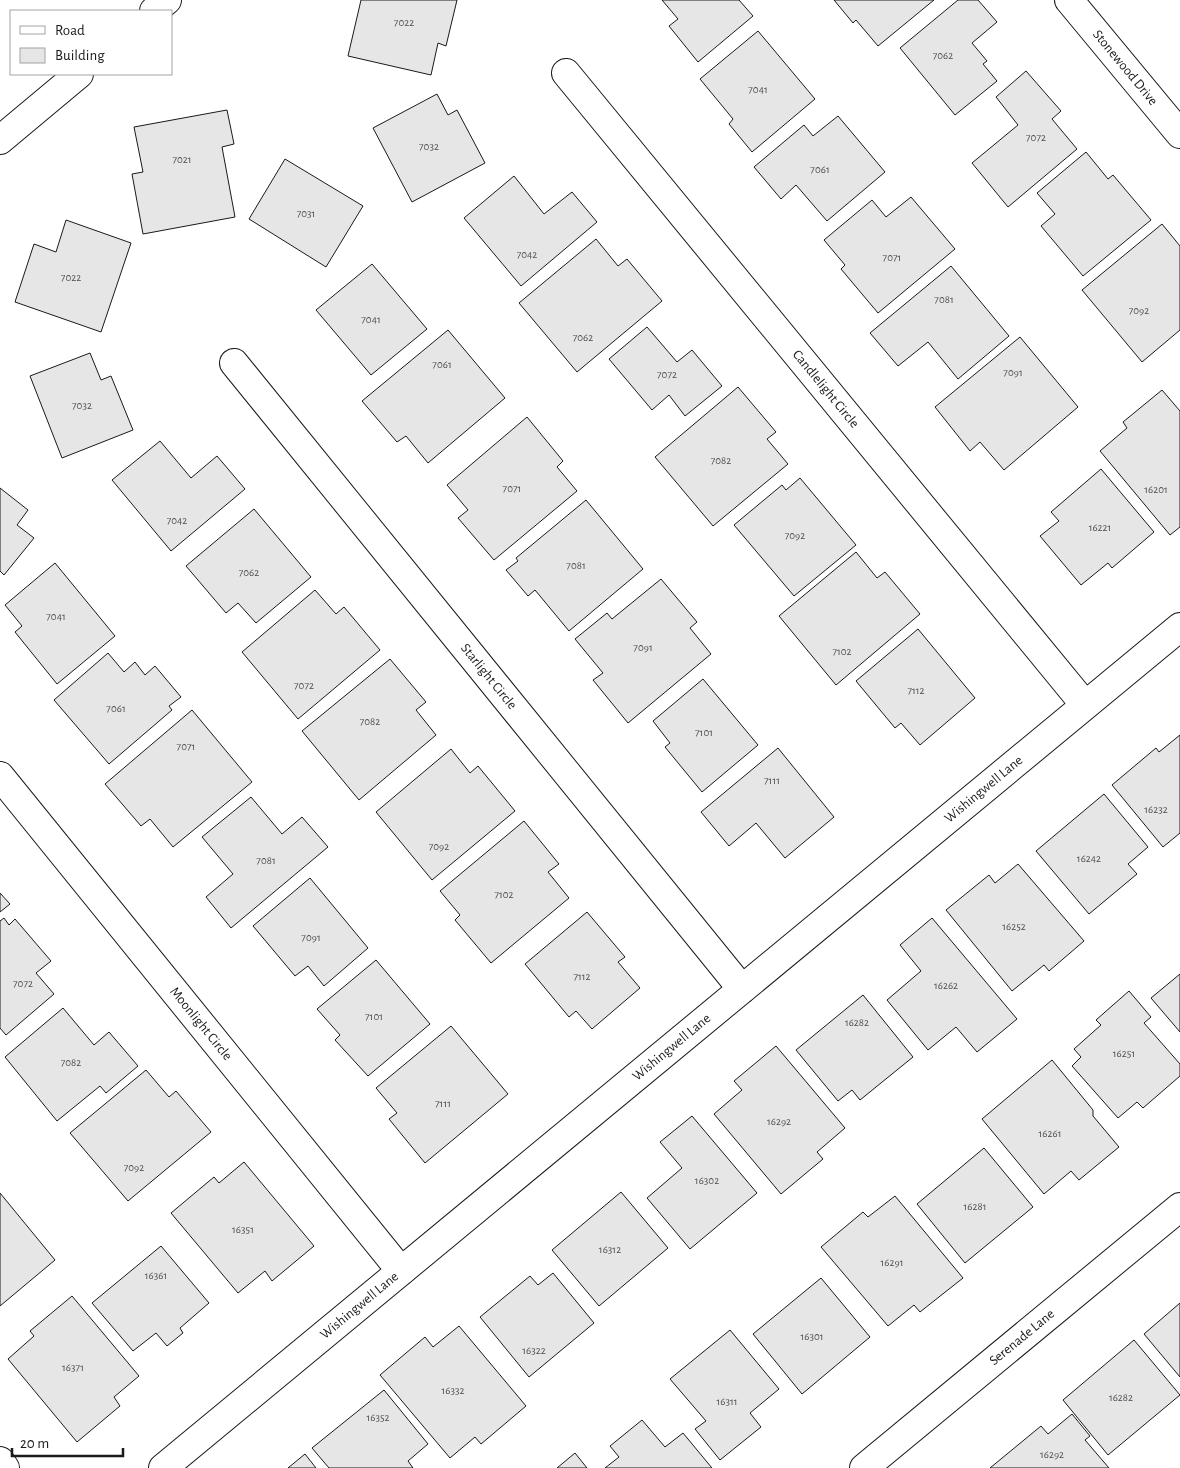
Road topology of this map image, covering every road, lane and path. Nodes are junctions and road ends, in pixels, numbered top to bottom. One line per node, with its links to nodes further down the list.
1 (168, 0): 3 (street)
2 (1069, 0): 6 (street, Stonewood Drive)
3 (155, 10)
4 (566, 73): 10 (street, Candlelight Circle)
5 (78, 75): 7 (street)
6 (1180, 134)
7 (0, 140)
8 (234, 363): 12 (street, Starlight Circle)
9 (1180, 627): 10 (street, Wishingwell Lane)
10 (1085, 705): 12 (street, Wishingwell Lane)
11 (0, 776): 14 (street, Moonlight Circle)
12 (742, 989): 14 (street, Wishingwell Lane)
13 (1180, 1207): 18 (street, Serenade Lane)
14 (400, 1272): 17 (street, Wishingwell Lane)
15 (0, 1461): 16 (street)
16 (5, 1468)
17 (163, 1468)
18 (864, 1468)

